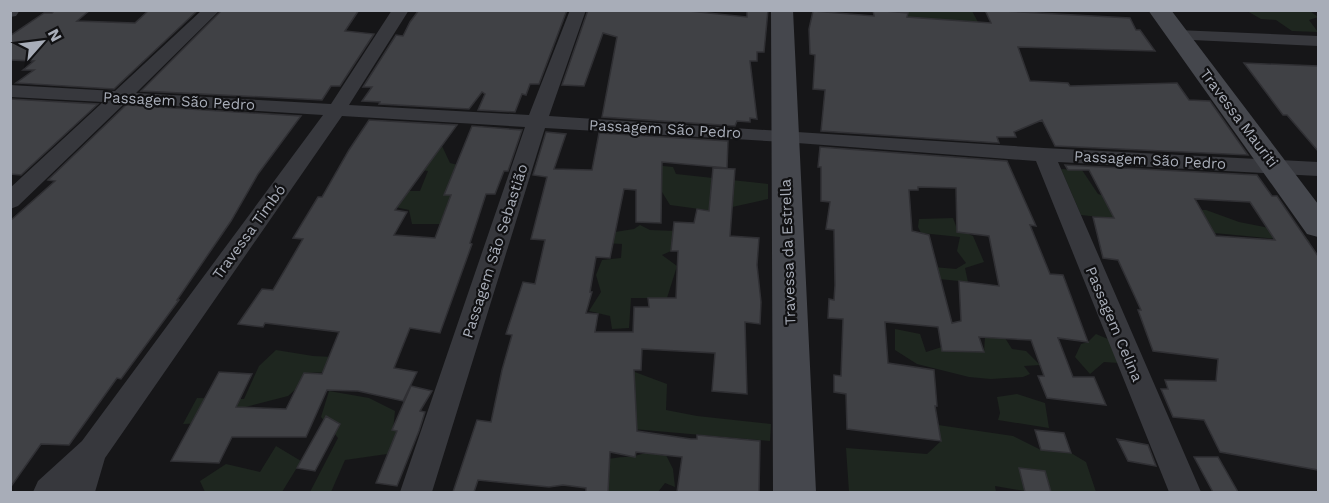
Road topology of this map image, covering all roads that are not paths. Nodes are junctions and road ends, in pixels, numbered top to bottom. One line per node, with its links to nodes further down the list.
1 (212, 10): 9 (street)
2 (401, 10): 10 (street, Travessa Timbó)
3 (578, 10): 11 (street, Passagem São Sebastião)
4 (782, 10): 12 (street, Travessa da Estrella)
5 (1158, 10): 6 (street, Travessa Mauriti)
6 (1177, 35): 7 (street); 14 (street, Travessa Mauriti)
7 (1318, 41)
8 (10, 91): 9 (street, Passagem São Pedro)
9 (119, 99): 10 (street, Passagem São Pedro); 16 (street)
10 (338, 109): 11 (street, Passagem São Pedro); 18 (street, Travessa Timbó)
11 (537, 121): 12 (street, Passagem São Pedro); 21 (street, Passagem São Sebastião)
12 (784, 136): 13 (street, Passagem São Pedro); 22 (street, Travessa da Estrella)
13 (1044, 155): 14 (street, Passagem São Pedro); 23 (street, Passagem Celina)
14 (1274, 166): 15 (street, Passagem São Pedro); 17 (street, Travessa Mauriti)
15 (1318, 169)
16 (10, 201)
17 (1318, 226)
18 (93, 451): 19 (street, Travessa Timbó); 20 (street, Travessa Timbó)
19 (49, 492)
20 (79, 492)
21 (416, 492)
22 (795, 492)
23 (1185, 492)

